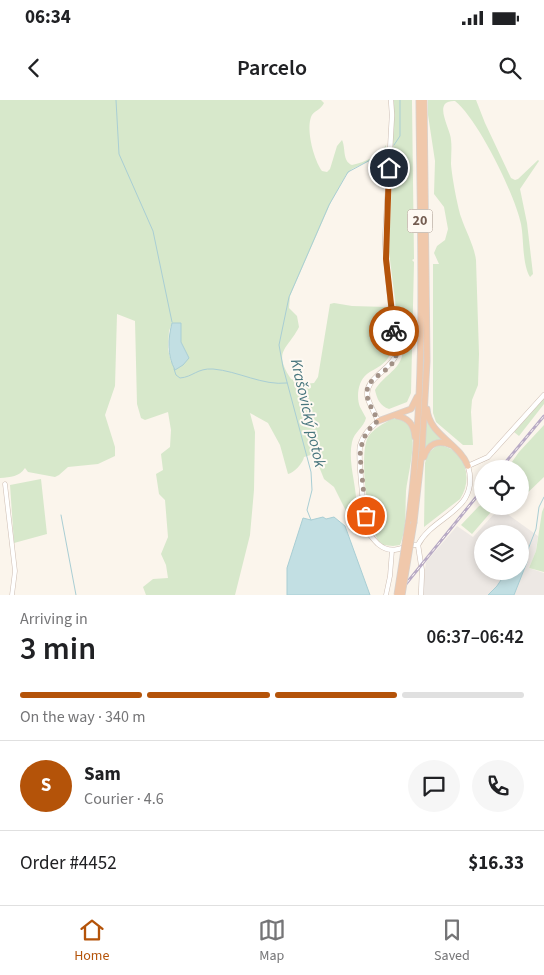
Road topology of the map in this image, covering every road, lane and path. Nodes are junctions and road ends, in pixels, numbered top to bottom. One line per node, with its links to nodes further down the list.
1 (391, 100): 7 (street)
2 (418, 100): 4 (highway, 20)
3 (424, 100): 4 (highway, 20)
4 (423, 387): 6 (highway); 8 (highway); 9 (highway, 20); 11 (highway, 20)
5 (544, 395): 10 (street)
6 (395, 416): 7 (highway); 9 (highway)
7 (378, 421): 15 (street)
8 (455, 447): 10 (highway); 11 (highway)
9 (416, 452): 13 (highway, 20)
10 (468, 466): 14 (street)
11 (420, 467): 13 (highway, 20)
12 (5, 484): 16 (street)
13 (411, 523): 18 (highway, 20, bridge); 19 (highway, 20, bridge)
14 (418, 545): 15 (street); 20 (street)
15 (392, 550): 17 (street)
16 (12, 595)
17 (386, 595)
18 (397, 595)
19 (402, 595)
20 (421, 595)

